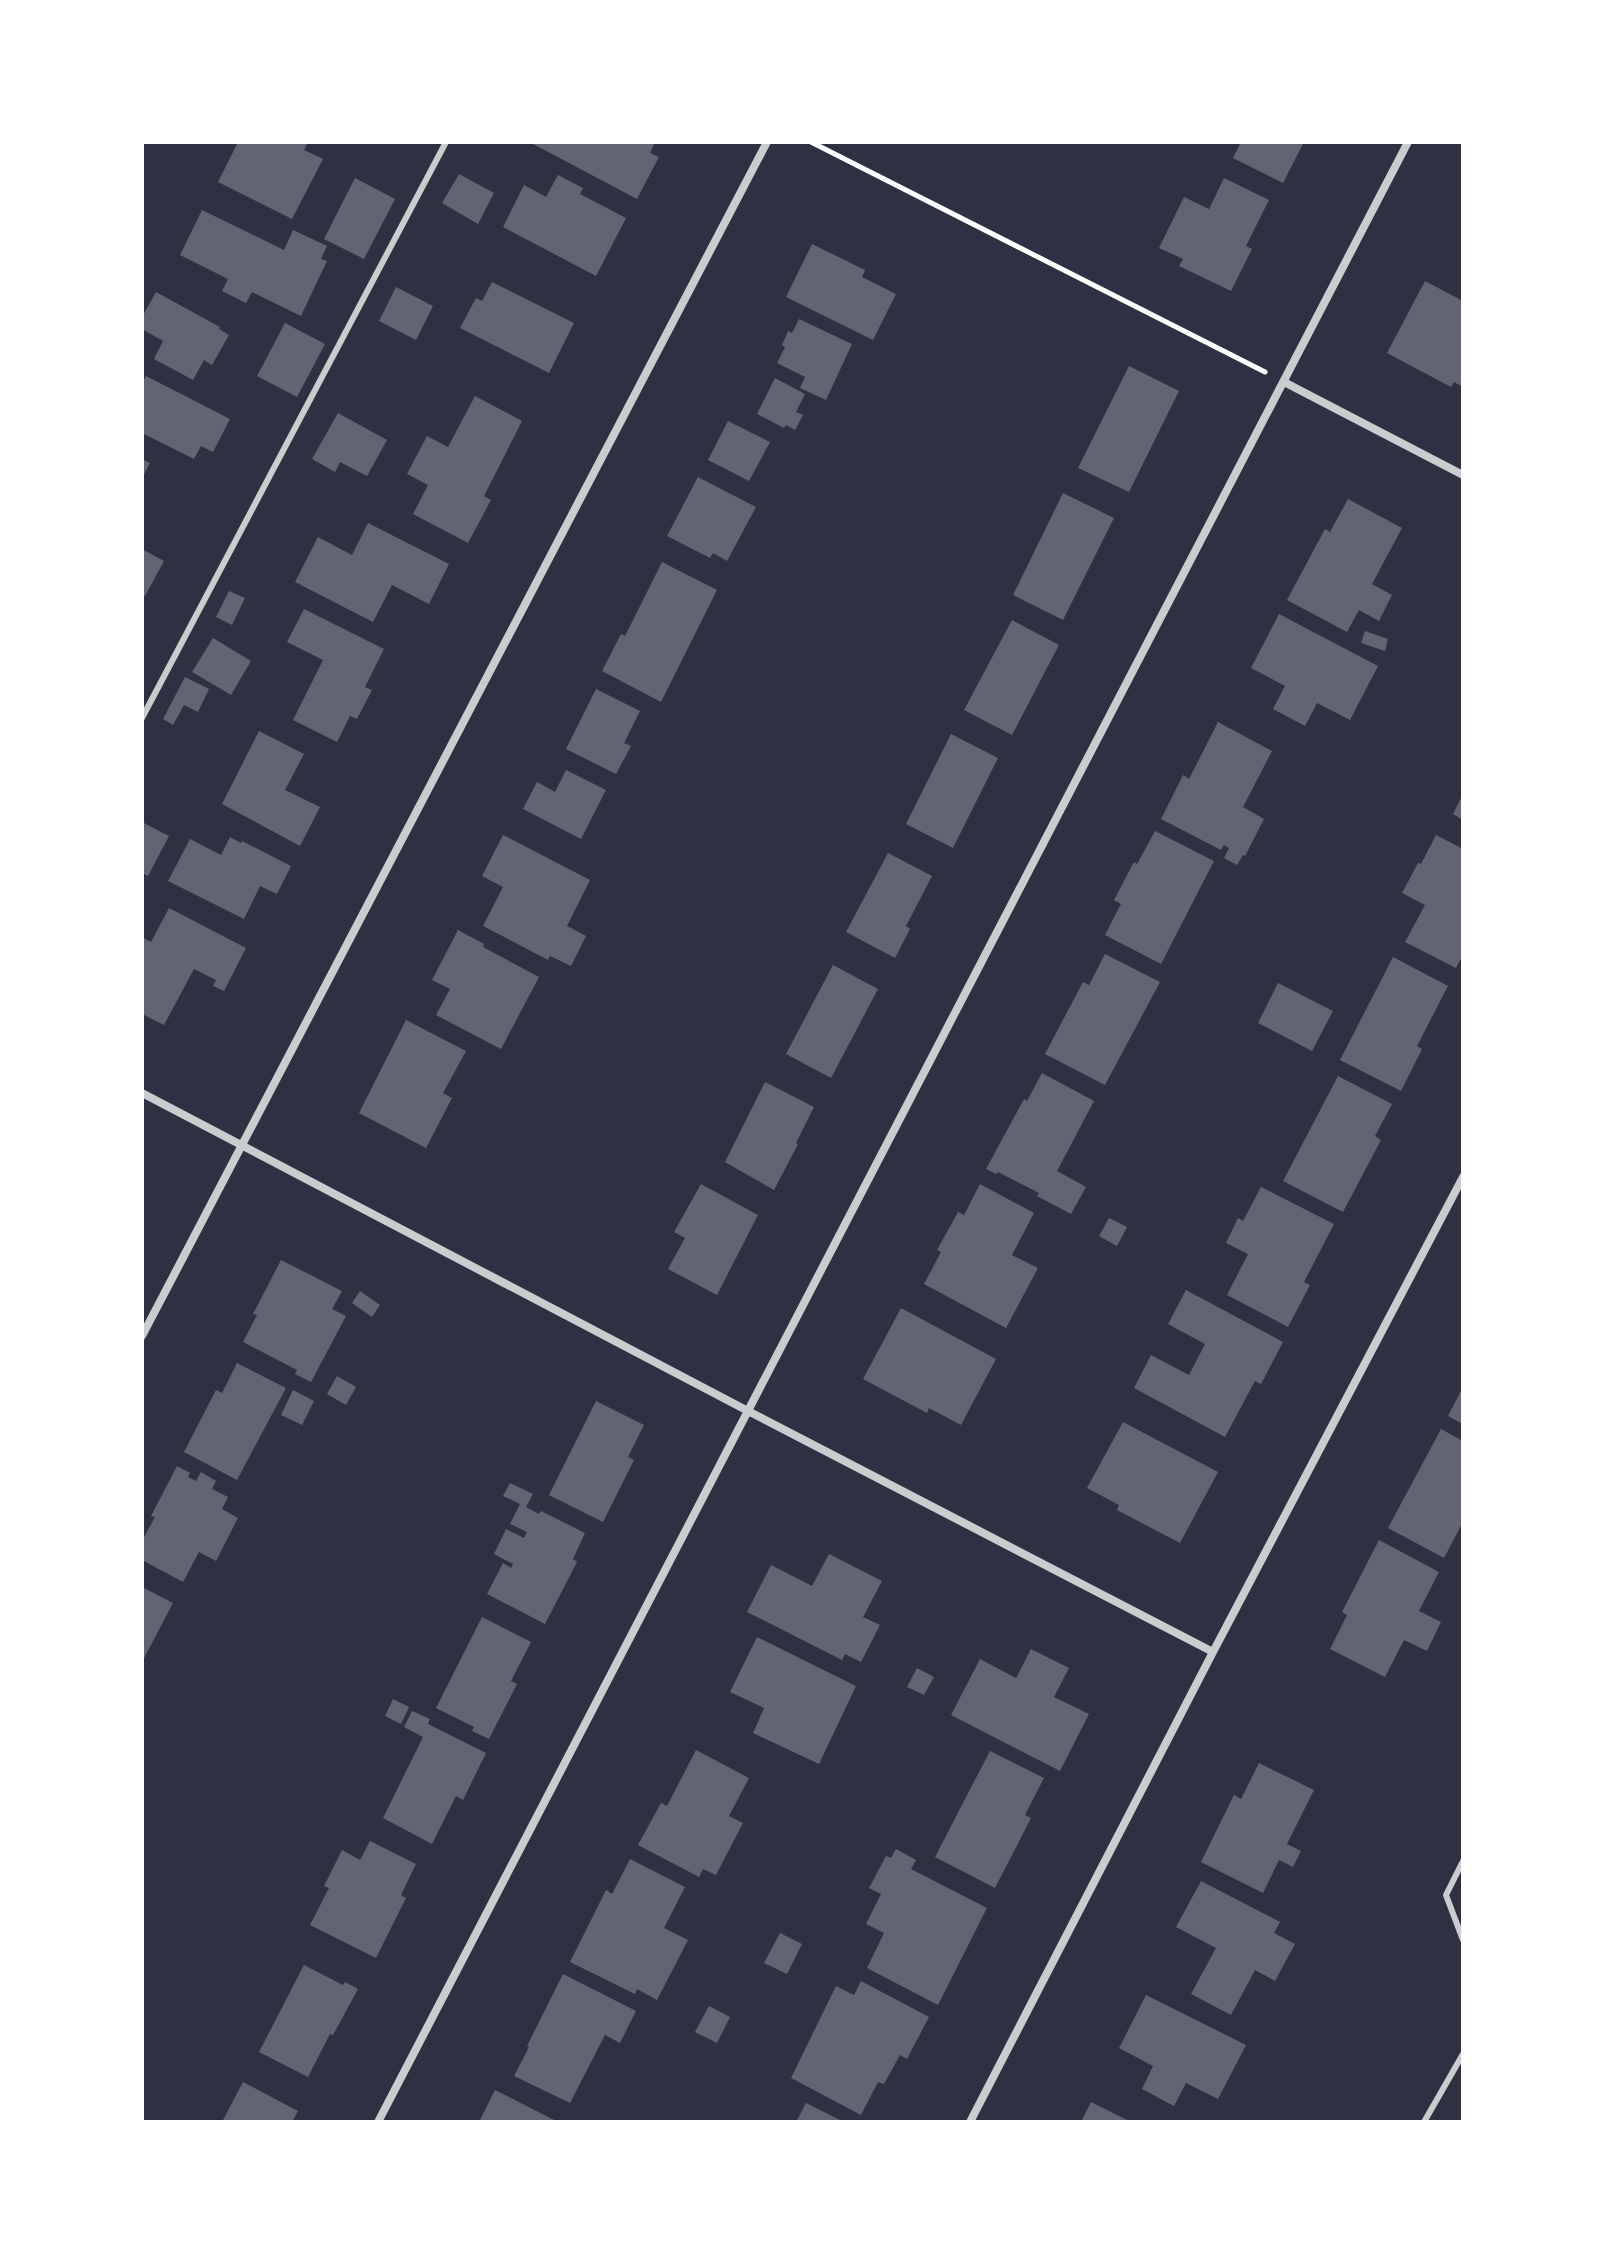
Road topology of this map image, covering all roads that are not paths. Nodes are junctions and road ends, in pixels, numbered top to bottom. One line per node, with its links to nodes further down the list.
1 (446, 142): 6 (lane)
2 (767, 142): 8 (street)
3 (1408, 142): 4 (street)
4 (1284, 382): 5 (street); 11 (street)
5 (1463, 475)
6 (142, 718)
7 (142, 1093): 8 (street)
8 (241, 1144): 10 (street); 11 (street)
9 (1463, 1177): 12 (street)
10 (142, 1336)
11 (748, 1411): 12 (street); 16 (street)
12 (1213, 1652): 17 (street)
13 (1463, 1861): 14 (lane)
14 (1463, 1940)
15 (1463, 2054): 18 (lane)
16 (378, 2122)
17 (970, 2122)
18 (1424, 2122)

